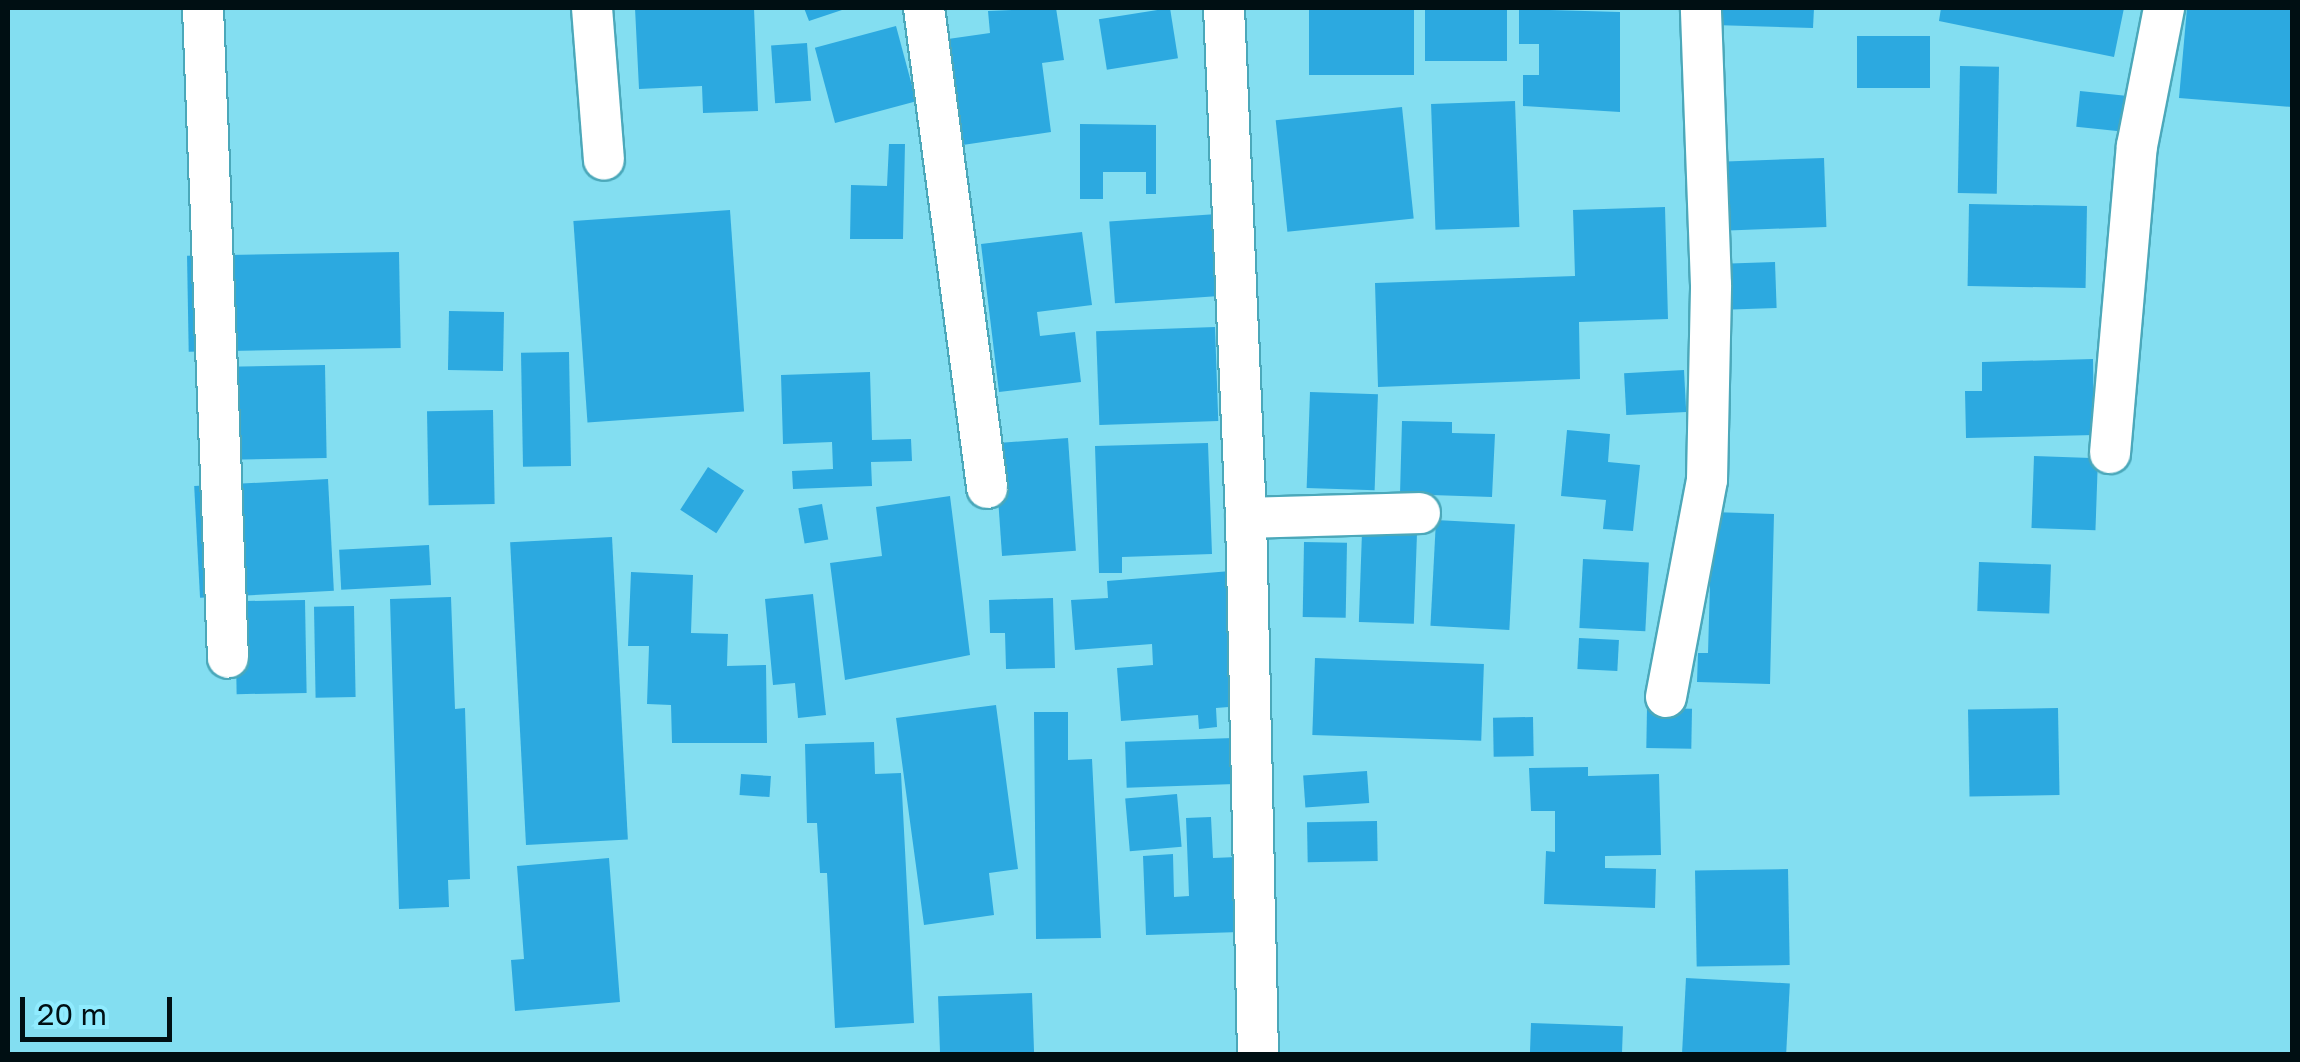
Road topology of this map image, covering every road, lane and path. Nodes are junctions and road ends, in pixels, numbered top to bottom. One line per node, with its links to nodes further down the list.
1 (203, 8): 12 (street)
2 (592, 8): 7 (street)
3 (924, 8): 9 (street)
4 (1224, 8): 11 (street)
5 (1700, 8): 13 (street)
6 (2164, 8): 8 (street)
7 (604, 160)
8 (2110, 453)
9 (987, 488)
10 (1420, 513): 11 (street)
11 (1246, 518): 14 (street)
12 (228, 658)
13 (1666, 698)
14 (1258, 1054)

